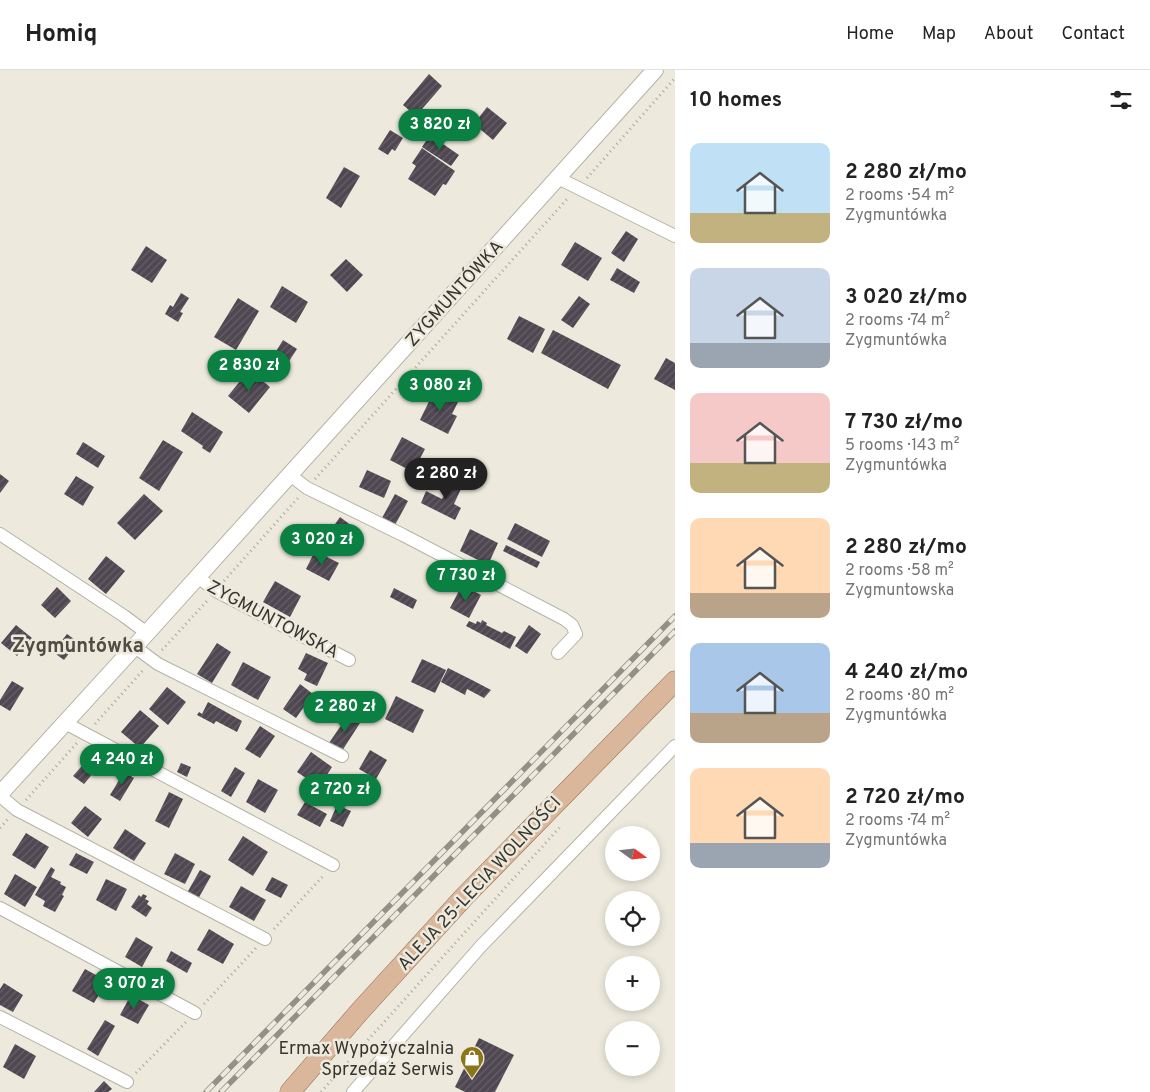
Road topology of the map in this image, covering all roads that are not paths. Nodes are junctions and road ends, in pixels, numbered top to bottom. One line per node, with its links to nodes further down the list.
1 (655, 70): 2 (street, ZYGMUNTÓWKA)
2 (558, 178): 3 (street); 4 (street, ZYGMUNTÓWKA)
3 (675, 236)
4 (290, 475): 6 (street, ZYGMUNTÓWKA); 9 (street)
5 (0, 534): 7 (street)
6 (198, 577): 7 (street, ZYGMUNTÓWKA); 10 (street, ZYGMUNTOWSKA)
7 (148, 633): 8 (street, ZYGMUNTÓWKA)
8 (134, 647): 12 (street, ZYGMUNTÓWKA); 14 (street)
9 (558, 653)
10 (349, 660)
11 (675, 681): 22 (main road, ALEJA 25-LECIA WOLNOŚCI)
12 (64, 723): 15 (street, ZYGMUNTÓWKA); 16 (street)
13 (675, 746): 23 (street)
14 (342, 756)
15 (0, 795): 18 (street)
16 (333, 865)
17 (0, 908): 19 (street)
18 (265, 939)
19 (195, 1013)
20 (0, 1017): 21 (street)
21 (127, 1082)
22 (290, 1092)
23 (353, 1092)

